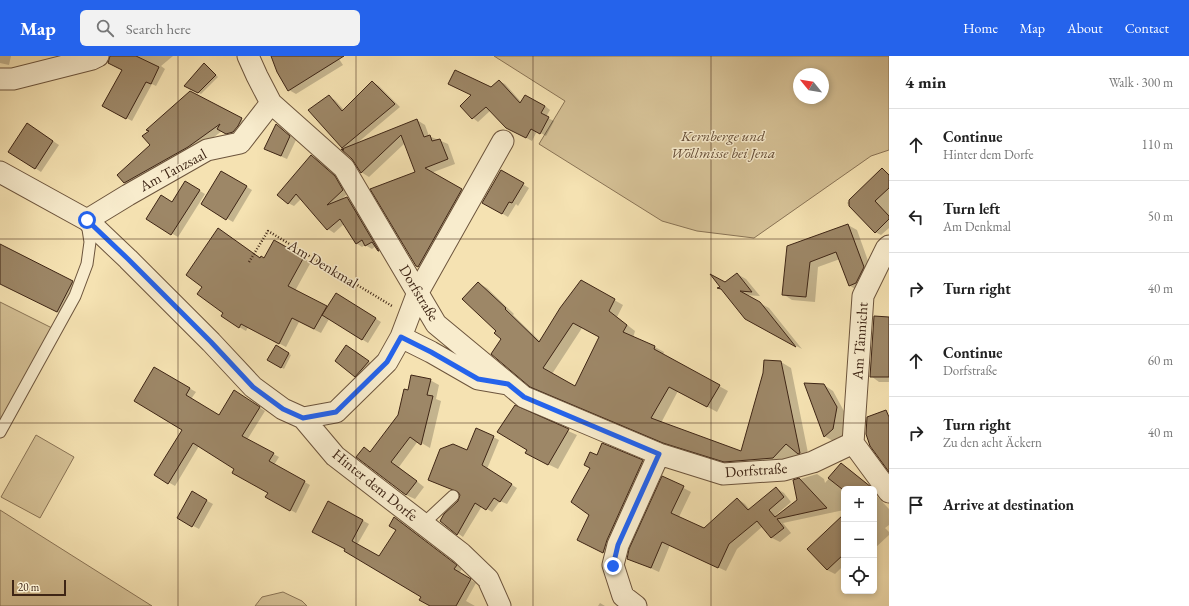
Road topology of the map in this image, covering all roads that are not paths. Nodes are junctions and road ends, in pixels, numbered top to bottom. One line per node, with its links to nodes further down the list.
1 (98, 56): 3 (street)
2 (248, 56): 4 (street, Dorfstraße)
3 (0, 79)
4 (271, 104): 7 (street, Am Tanzsaal); 9 (street, Dorfstraße)
5 (503, 141): 9 (street)
6 (0, 172): 7 (street, Hinter dem Dorfe)
7 (87, 220): 12 (street, Hinter dem Dorfe); 13 (lane)
8 (889, 246): 14 (street, Am Tännicht)
9 (418, 292): 10 (street); 11 (street, Dorfstraße)
10 (401, 337): 11 (street); 12 (street)
11 (508, 384): 15 (street, Dorfstraße)
12 (303, 418): 18 (street, Hinter dem Dorfe)
13 (0, 432)
14 (853, 443): 15 (street, Dorfstraße); 16 (street)
15 (659, 454): 20 (street)
16 (889, 492)
17 (453, 496): 18 (lane, Hinter dem Dorfe)
18 (423, 524): 19 (street, Hinter dem Dorfe)
19 (500, 606)
20 (636, 606)

